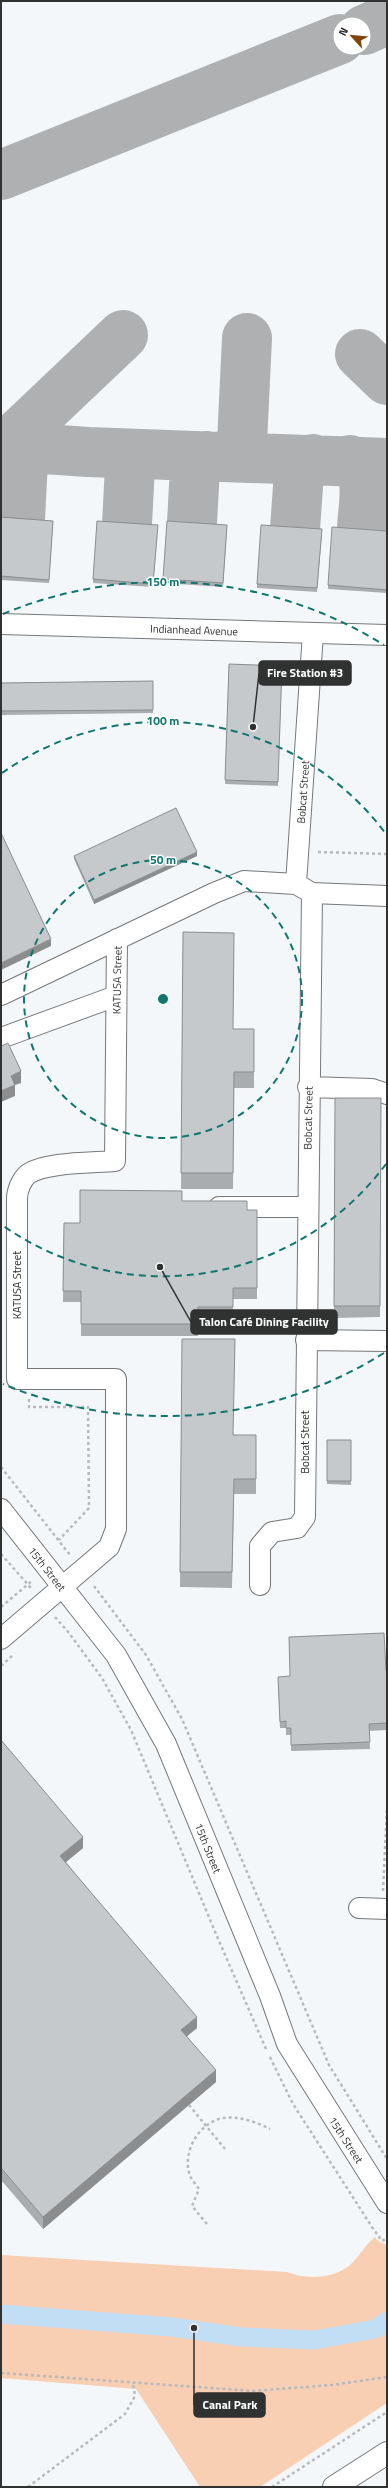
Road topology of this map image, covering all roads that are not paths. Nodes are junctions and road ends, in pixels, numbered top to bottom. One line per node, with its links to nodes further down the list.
1 (1, 624): 2 (street, Indianhead Avenue)
2 (313, 633): 3 (street, Indianhead Avenue); 4 (street, Bobcat Street)
3 (387, 635)
4 (304, 889): 5 (street); 6 (street); 10 (street, Bobcat Street)
5 (387, 896)
6 (118, 939): 7 (street); 8 (street, KATUSA Street)
7 (1, 995)
8 (116, 996): 9 (street); 18 (street, KATUSA Street)
9 (1, 1038)
10 (308, 1087): 11 (street); 13 (street, Bobcat Street)
11 (387, 1094)
12 (197, 1207): 13 (street)
13 (307, 1207): 14 (street, Bobcat Street)
14 (306, 1340): 15 (street); 17 (street, Bobcat Street)
15 (387, 1341)
16 (1, 1509): 18 (street, 15th Street)
17 (260, 1585)
18 (61, 1587): 19 (street); 22 (street, 15th Street)
19 (1, 1639)
20 (359, 1908): 21 (street)
21 (384, 1909)
22 (387, 2203)
23 (387, 2453): 24 (main road)
24 (334, 2487)

